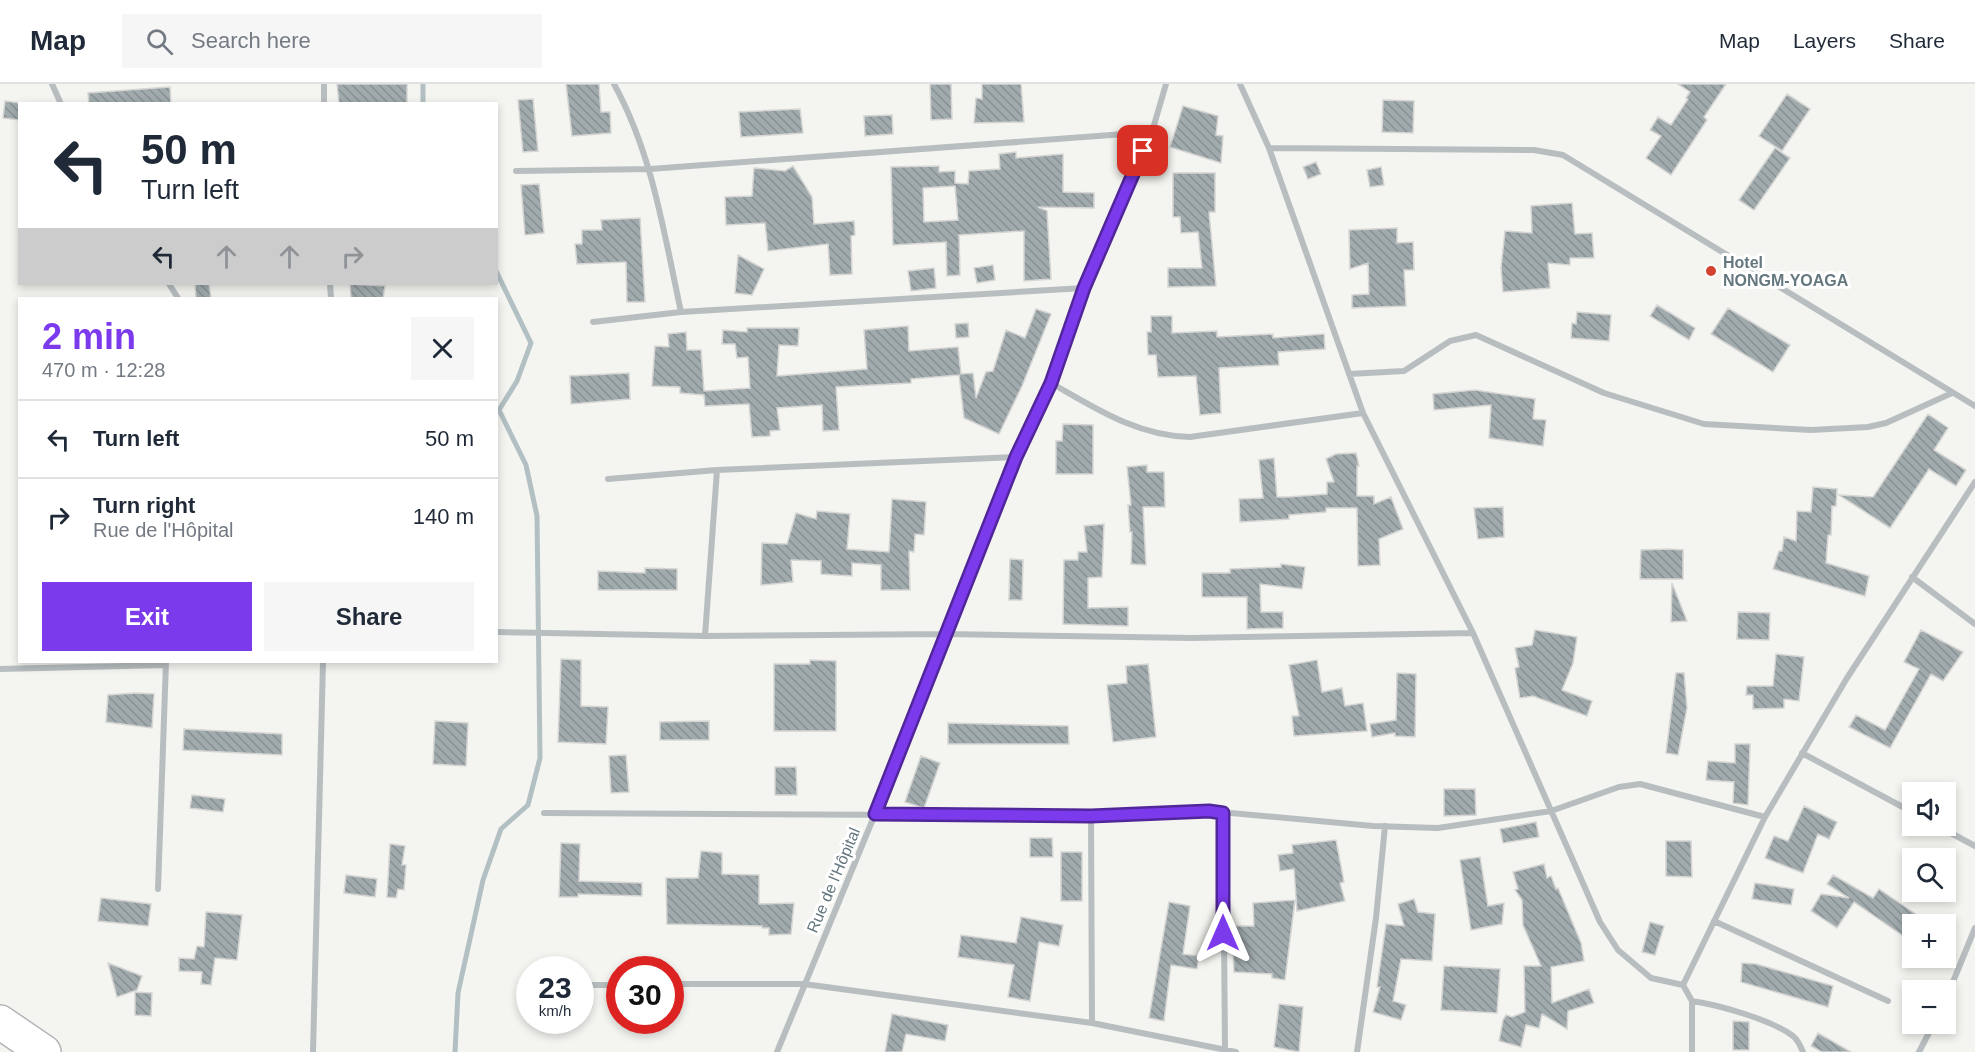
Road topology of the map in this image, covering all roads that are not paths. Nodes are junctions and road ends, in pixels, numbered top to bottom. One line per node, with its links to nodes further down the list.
1 (52, 84): 6 (street)
2 (324, 84): 7 (street)
3 (614, 84): 10 (street)
4 (1166, 84): 8 (street, Rue de l'Hôpital)
5 (1240, 84): 9 (street)
6 (60, 102)
7 (324, 102)
8 (1152, 132): 10 (street); 12 (street, Rue de l'Hôpital)
9 (1269, 148): 15 (street); 17 (street)
10 (650, 169): 11 (street); 13 (street)
11 (516, 171)
12 (1084, 288): 13 (street); 16 (street, Rue de l'Hôpital)
13 (681, 312): 14 (street)
14 (593, 322)
15 (1348, 374): 17 (street); 19 (street)
16 (1051, 383): 19 (street); 20 (street, Rue de l'Hôpital)
17 (1952, 393): 18 (street)
18 (1975, 406)
19 (1363, 413): 27 (street)
20 (1016, 457): 21 (street); 28 (street, Rue de l'Hôpital)
21 (717, 470): 22 (street); 29 (street)
22 (608, 479)
23 (1975, 482): 24 (street)
24 (1912, 578): 25 (street); 33 (street)
25 (1975, 624)
26 (498, 632): 29 (street)
27 (1473, 633): 28 (street); 35 (street)
28 (947, 634): 29 (street); 38 (street, Rue de l'Hôpital)
29 (705, 636)
30 (166, 663): 32 (street); 44 (street)
31 (323, 663): 58 (street)
32 (0, 669)
33 (1802, 753): 34 (street); 40 (street)
34 (1902, 808)
35 (1551, 811): 40 (street); 41 (street); 50 (street)
36 (544, 813): 38 (street)
37 (1223, 813): 39 (street); 41 (street); 56 (street)
38 (875, 814): 39 (street); 49 (street, Rue de l'Hôpital)
39 (1091, 816): 54 (street)
40 (1765, 817): 45 (street)
41 (1384, 826): 61 (street)
42 (1956, 836): 43 (street)
43 (1975, 846)
44 (158, 889)
45 (1714, 921): 50 (street); 52 (street)
46 (1975, 928): 47 (street)
47 (1954, 980)
48 (684, 984): 49 (street)
49 (804, 984): 54 (street); 59 (street, Rue de l'Hôpital)
50 (1683, 985): 51 (street)
51 (1692, 1001): 62 (street); 63 (street)
52 (1888, 1001)
53 (0, 1022): 57 (highway)
54 (1092, 1023): 56 (street)
55 (1928, 1034): 64 (street)
56 (1225, 1050): 60 (street)
57 (44, 1052)
58 (313, 1052)
59 (777, 1052)
60 (1236, 1052)
61 (1357, 1052)
62 (1692, 1052)
63 (1803, 1052)
64 (1919, 1052)

